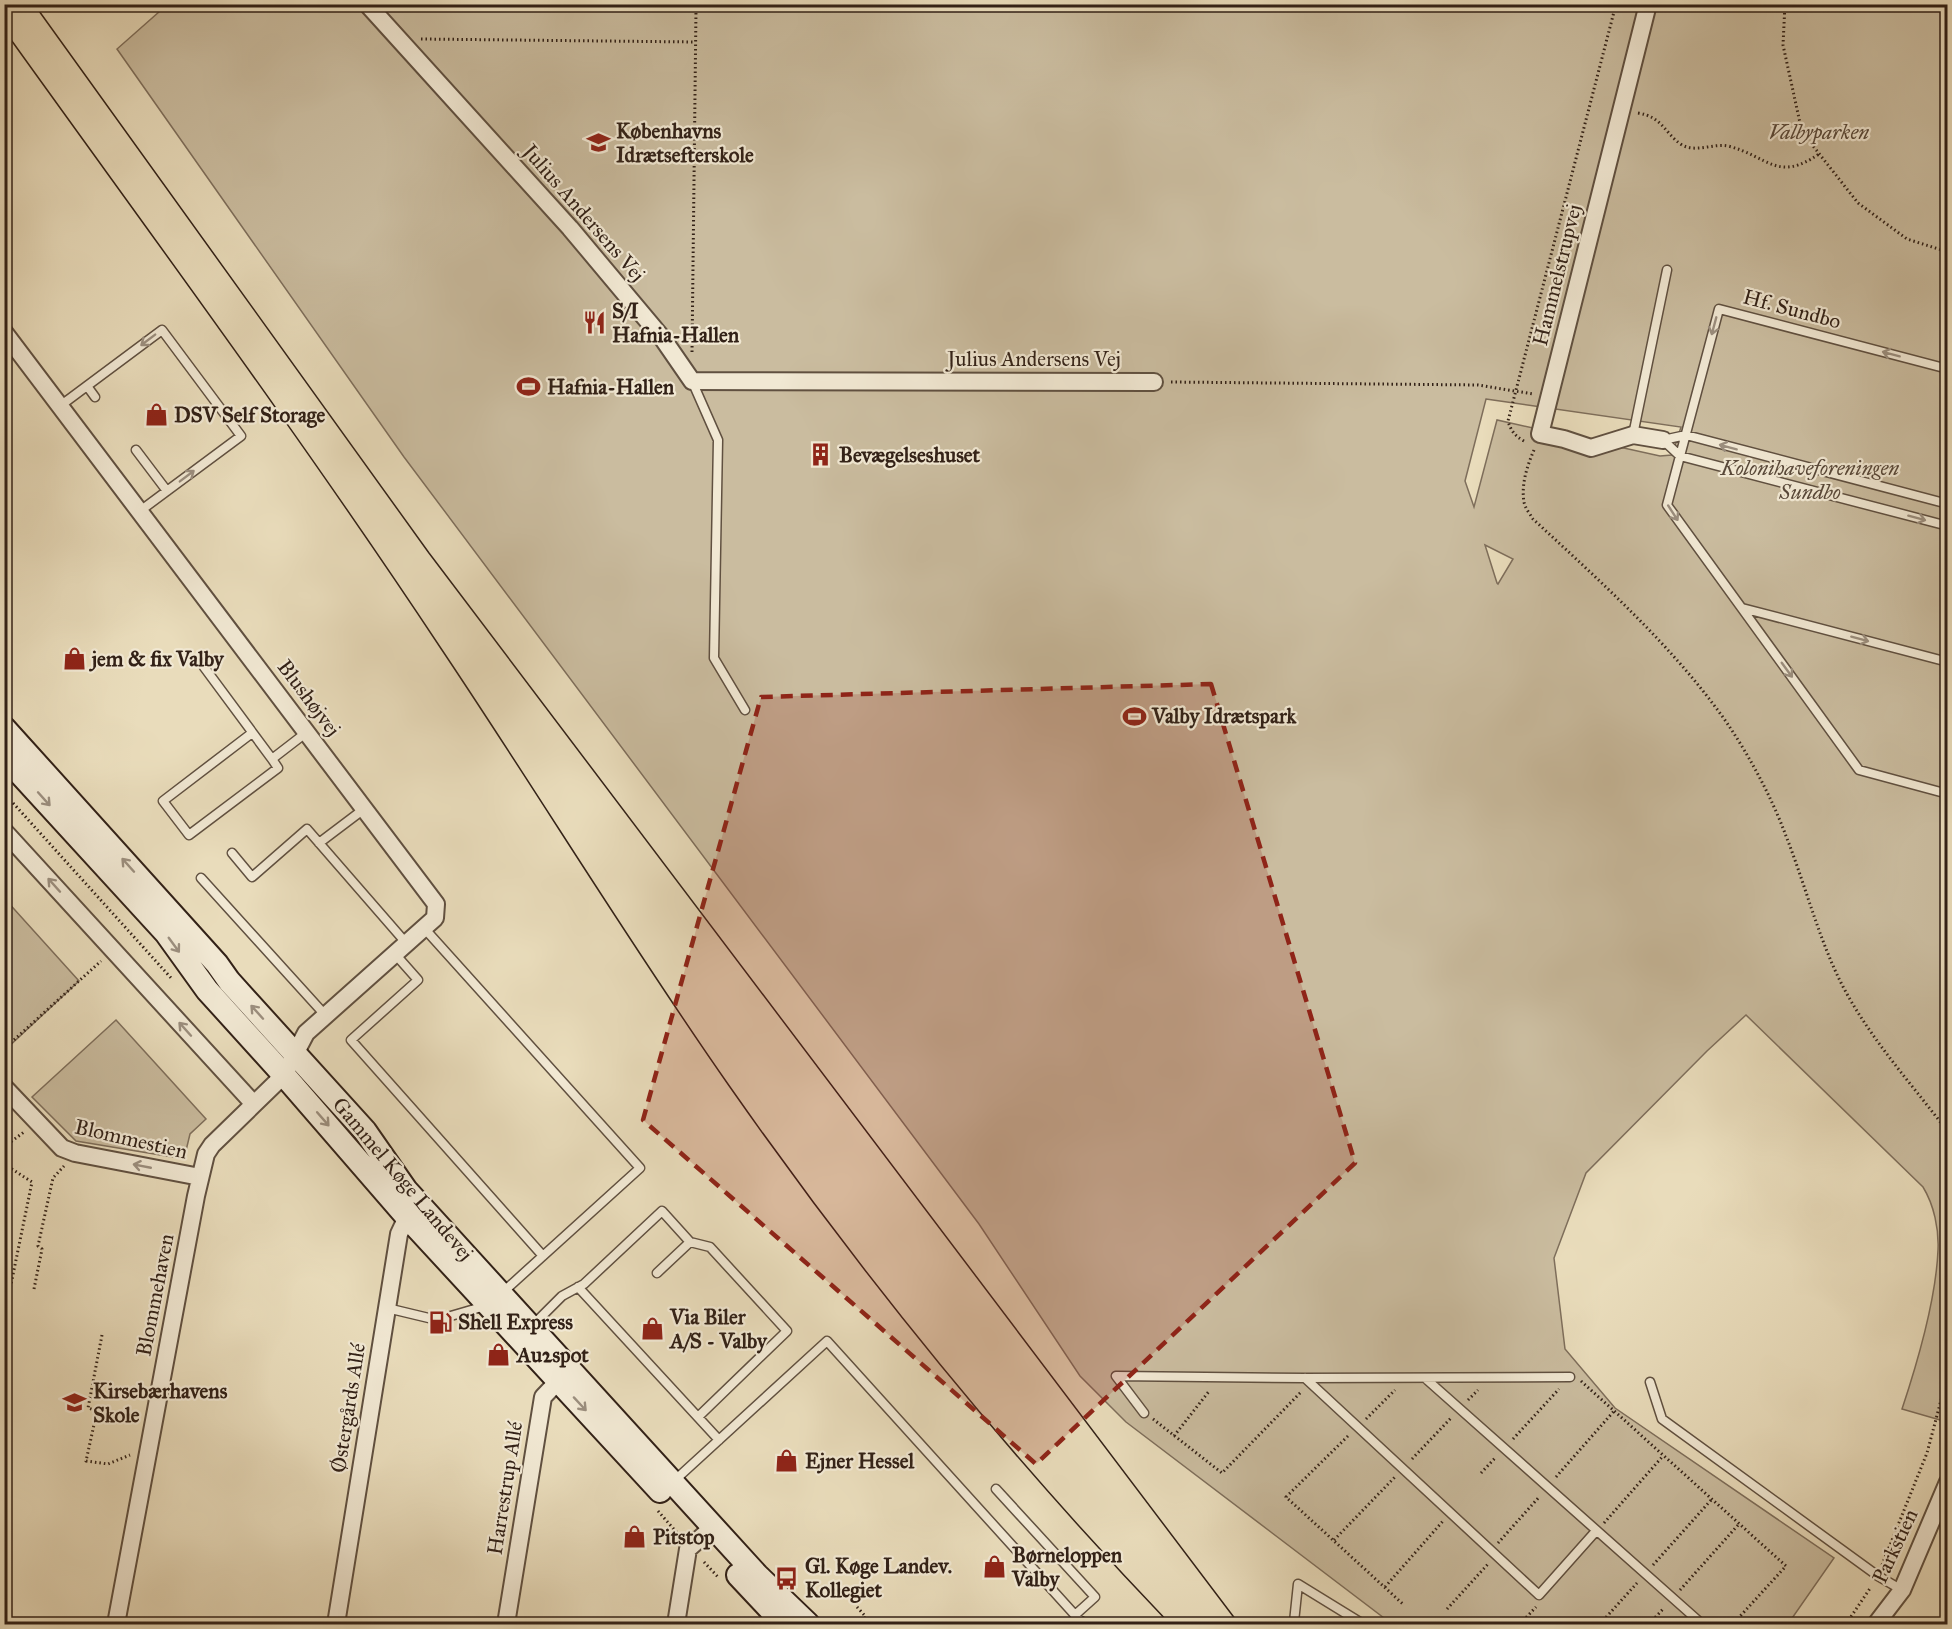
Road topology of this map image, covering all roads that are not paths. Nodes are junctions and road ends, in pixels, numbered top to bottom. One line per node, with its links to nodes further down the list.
1 (367, 4): 6 (street, Julius Andersens Vej)
2 (1648, 4): 11 (street, Hammelstrupvej)
3 (1667, 270): 11 (lane)
4 (4, 332): 10 (street, Blushøjvej)
5 (1947, 369): 12 (lane, Hf. Sundbo, one-way to 12)
6 (692, 381): 7 (street, Julius Andersens Vej); 23 (lane)
7 (1154, 382)
8 (87, 386): 9 (lane); 10 (lane); 16 (lane, one-way to 8)
9 (95, 397)
10 (60, 406): 18 (street, Blushøjvej)
11 (1633, 435): 13 (street)
12 (1686, 435): 13 (lane); 15 (lane, Hf. Sundbo); 17 (lane, one-way to 12)
13 (1663, 440): 15 (lane)
14 (136, 450): 16 (lane)
15 (1680, 456): 19 (lane, one-way to 19); 20 (lane, Hf. Sundbo, one-way to 20)
16 (167, 491): 18 (lane)
17 (1947, 504)
18 (140, 511): 25 (street, Blushøjvej)
19 (1947, 526)
20 (1742, 608): 21 (lane, one-way to 21); 29 (lane, Hf. Sundbo, one-way to 29)
21 (1947, 662)
22 (204, 668): 26 (lane)
23 (745, 710)
24 (4, 728): 38 (main road, Gammel Køge Landevej, one-way to 24)
25 (307, 732): 28 (lane); 30 (street, Blushøjvej)
26 (252, 733): 28 (lane); 28 (lane)
27 (4, 756): 39 (main road, Gammel Køge Landevej, one-way to 39)
28 (272, 759)
29 (1947, 794)
30 (364, 809): 32 (lane); 35 (street, Blushøjvej)
31 (4, 831): 41 (street, one-way to 31)
32 (319, 843): 33 (lane); 36 (lane)
33 (232, 853)
34 (201, 878): 37 (lane)
35 (424, 928): 36 (street, Blushøjvej); 45 (lane)
36 (401, 949): 37 (street, Blushøjvej); 45 (lane)
37 (326, 1016): 38 (street, Blushøjvej)
38 (296, 1055): 39 (street, Blushøjvej); 43 (main road, Gammel Køge Landevej)
39 (284, 1075): 41 (street, Blommehaven); 43 (main road, Gammel Køge Landevej, one-way to 43)
40 (4, 1087): 42 (street, Blommestien, one-way to 40)
41 (253, 1103): 42 (street, Blommehaven)
42 (200, 1178): 66 (street, Blommehaven)
43 (413, 1211): 48 (main road, Gammel Køge Landevej); 49 (street, Østergårds Allé)
44 (690, 1242): 46 (lane); 47 (lane); 57 (lane)
45 (543, 1256): 48 (lane)
46 (657, 1273)
47 (578, 1287): 50 (lane); 57 (lane)
48 (495, 1300): 49 (lane); 50 (main road, Gammel Køge Landevej)
49 (387, 1308): 67 (street, Østergårds Allé)
50 (525, 1333): 51 (main road, Gammel Køge Landevej)
51 (564, 1375): 60 (main road, Gammel Køge Landevej); 68 (street, Harrestrup Allé)
52 (1570, 1377): 53 (lane)
53 (1424, 1378): 54 (lane); 63 (lane)
54 (1308, 1380): 56 (lane); 63 (lane)
55 (1650, 1382): 64 (lane)
56 (1144, 1413)
57 (698, 1417): 58 (lane)
58 (719, 1440): 60 (lane); 65 (lane)
59 (1947, 1482): 64 (street, Parkstien)
60 (667, 1487): 62 (main road, Gammel Køge Landevej)
61 (996, 1489): 65 (lane)
62 (707, 1531): 69 (street); 70 (main road, Gammel Køge Landevej); 71 (main road, Gammel Køge Landevej)
63 (1596, 1531): 75 (lane)
64 (1902, 1590): 76 (street, Parkstien)
65 (1075, 1615): 72 (lane)
66 (116, 1624)
67 (336, 1624)
68 (506, 1624)
69 (676, 1624)
70 (784, 1624)
71 (808, 1624)
72 (1084, 1624)
73 (1296, 1624): 74 (lane)
74 (1363, 1624)
75 (1702, 1624)
76 (1876, 1624)

